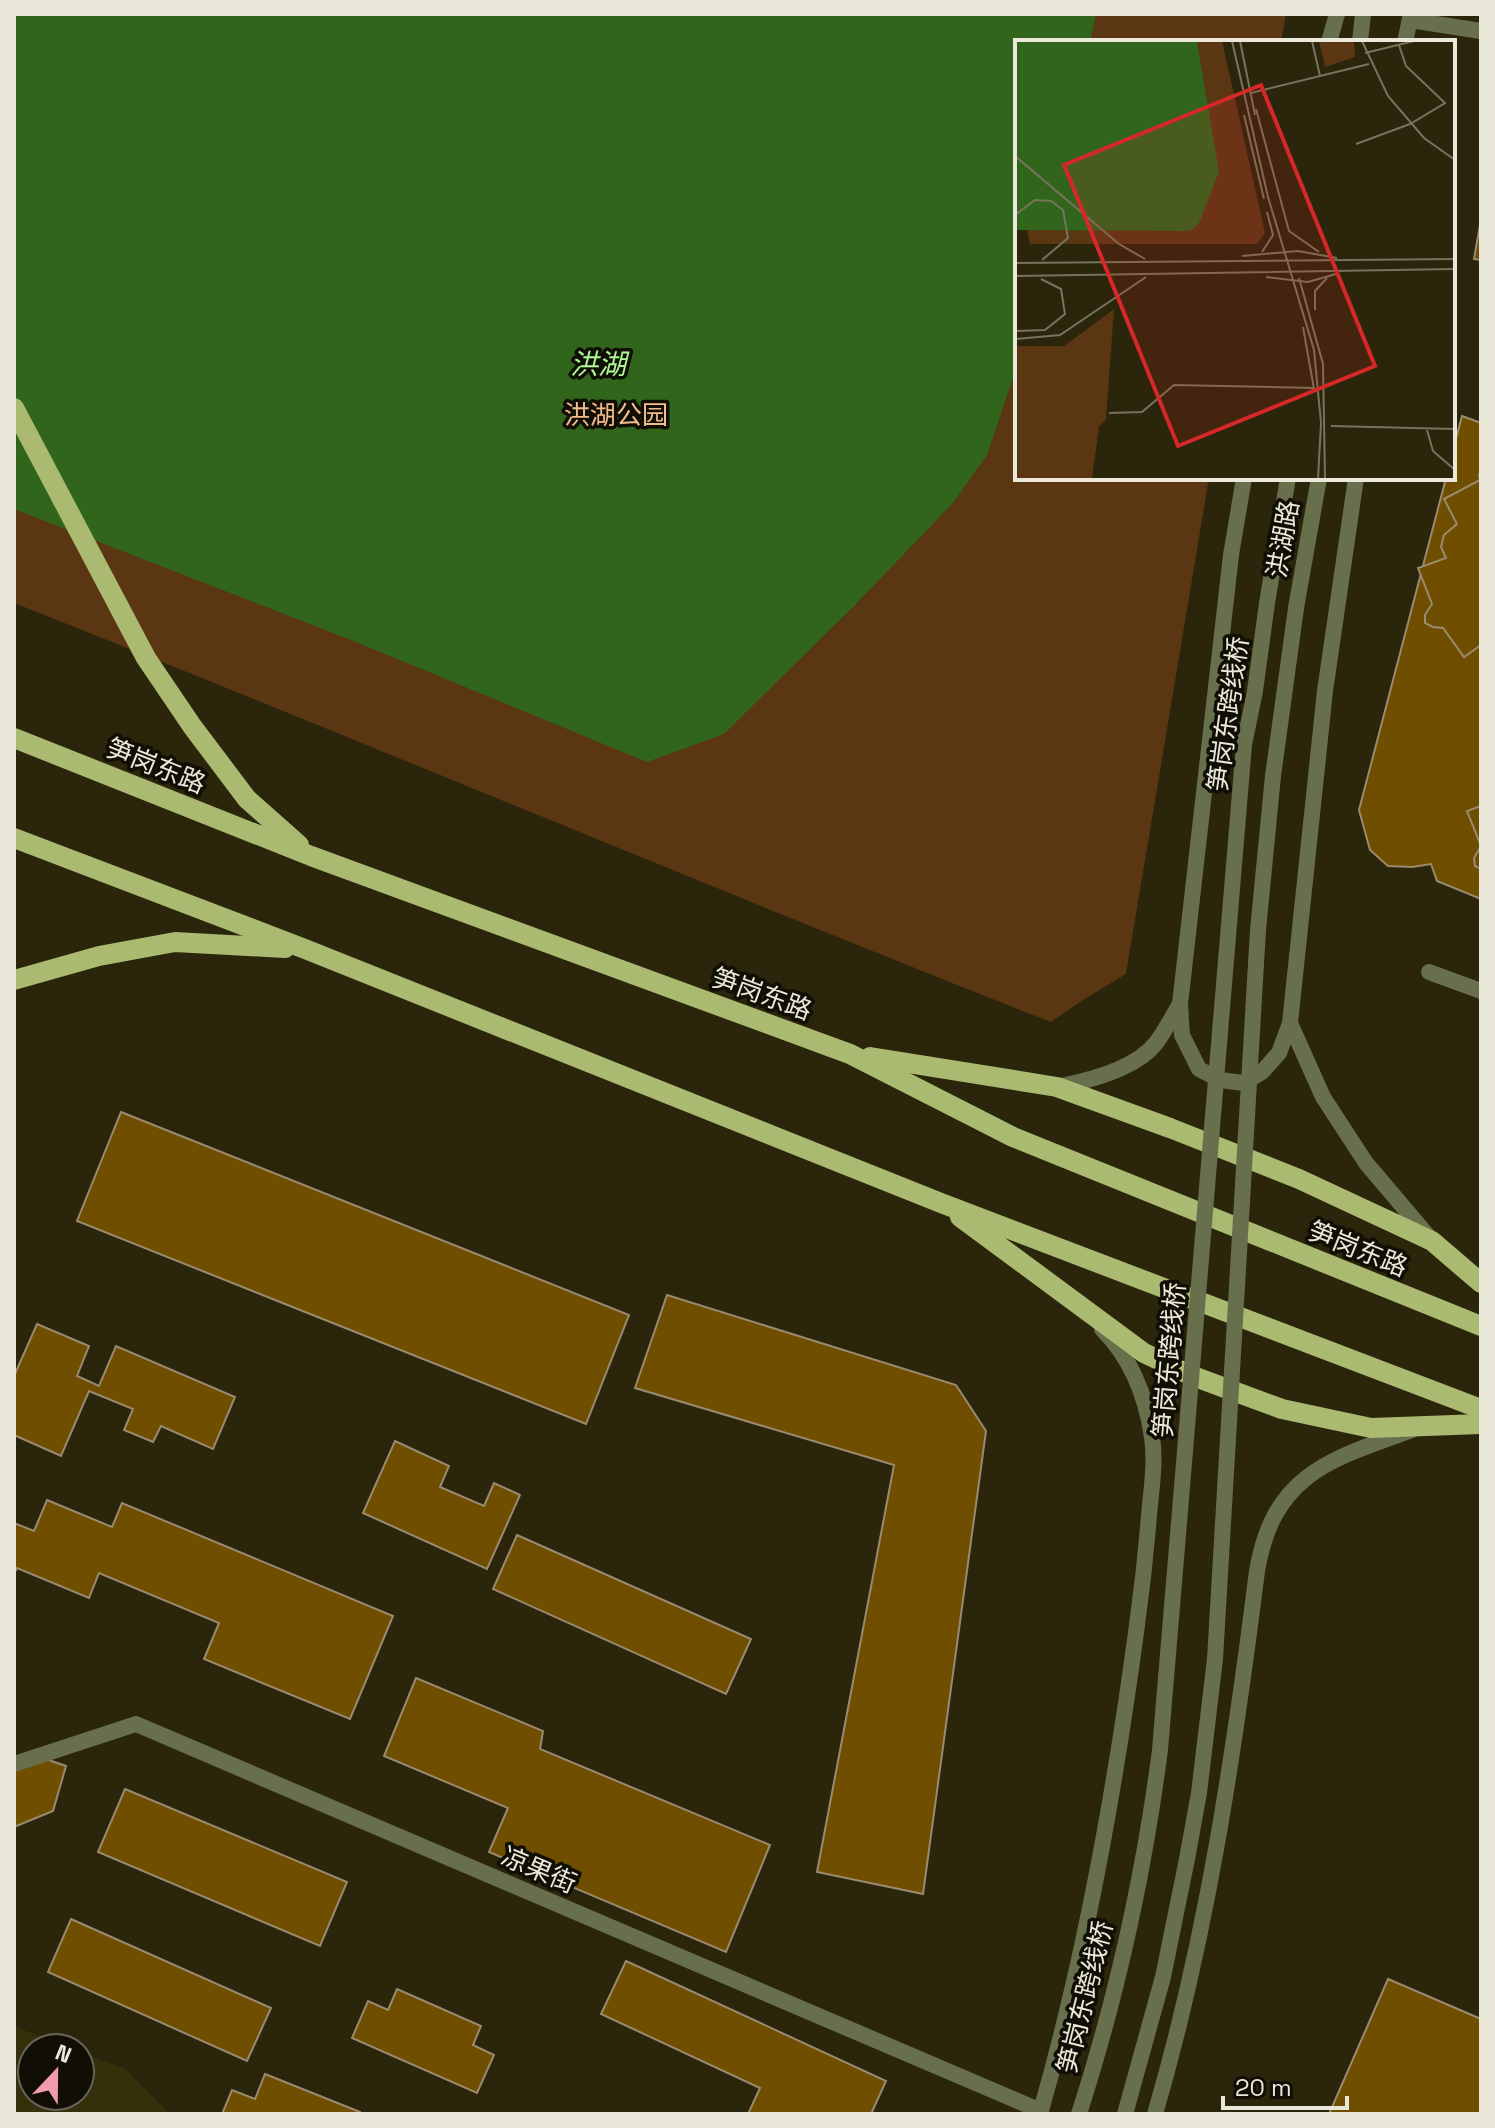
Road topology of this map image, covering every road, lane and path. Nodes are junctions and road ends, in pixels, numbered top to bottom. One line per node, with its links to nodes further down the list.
1 (1337, 14): 5 (street)
2 (1363, 14): 6 (street)
3 (1410, 17): 4 (street); 7 (street)
4 (1481, 31)
5 (1330, 40)
6 (1360, 40)
7 (1406, 40)
8 (14, 408): 17 (main road)
9 (1244, 480): 22 (street)
10 (1288, 480): 13 (street, 洪湖路)
11 (1319, 480): 14 (street, 洪湖路)
12 (1356, 480): 23 (street)
13 (1267, 603): 36 (street, 笋岗东跨线桥, bridge)
14 (1296, 608): 37 (street, 笋岗东跨线桥, bridge)
15 (14, 738): 17 (main road, 笋岗东路)
16 (14, 838): 18 (main road)
17 (311, 856): 24 (main road, 笋岗东路)
18 (305, 949): 20 (main road); 26 (main road)
19 (1429, 972): 21 (street)
20 (14, 980)
21 (1481, 991)
22 (1180, 1004): 23 (street); 25 (street)
23 (1290, 1023): 27 (street)
24 (850, 1054): 25 (main road); 30 (main road, 笋岗东路)
25 (1057, 1087): 27 (main road)
26 (941, 1203): 29 (main road); 31 (main road)
27 (1432, 1241): 28 (main road)
28 (1481, 1283)
29 (1085, 1310): 33 (main road); 35 (street)
30 (1481, 1326)
31 (1481, 1409)
32 (1481, 1424): 33 (main road)
33 (1422, 1426): 38 (street)
34 (14, 1764): 35 (street, 凉果街)
35 (1040, 2112)
36 (1079, 2114)
37 (1125, 2114)
38 (1155, 2114)

